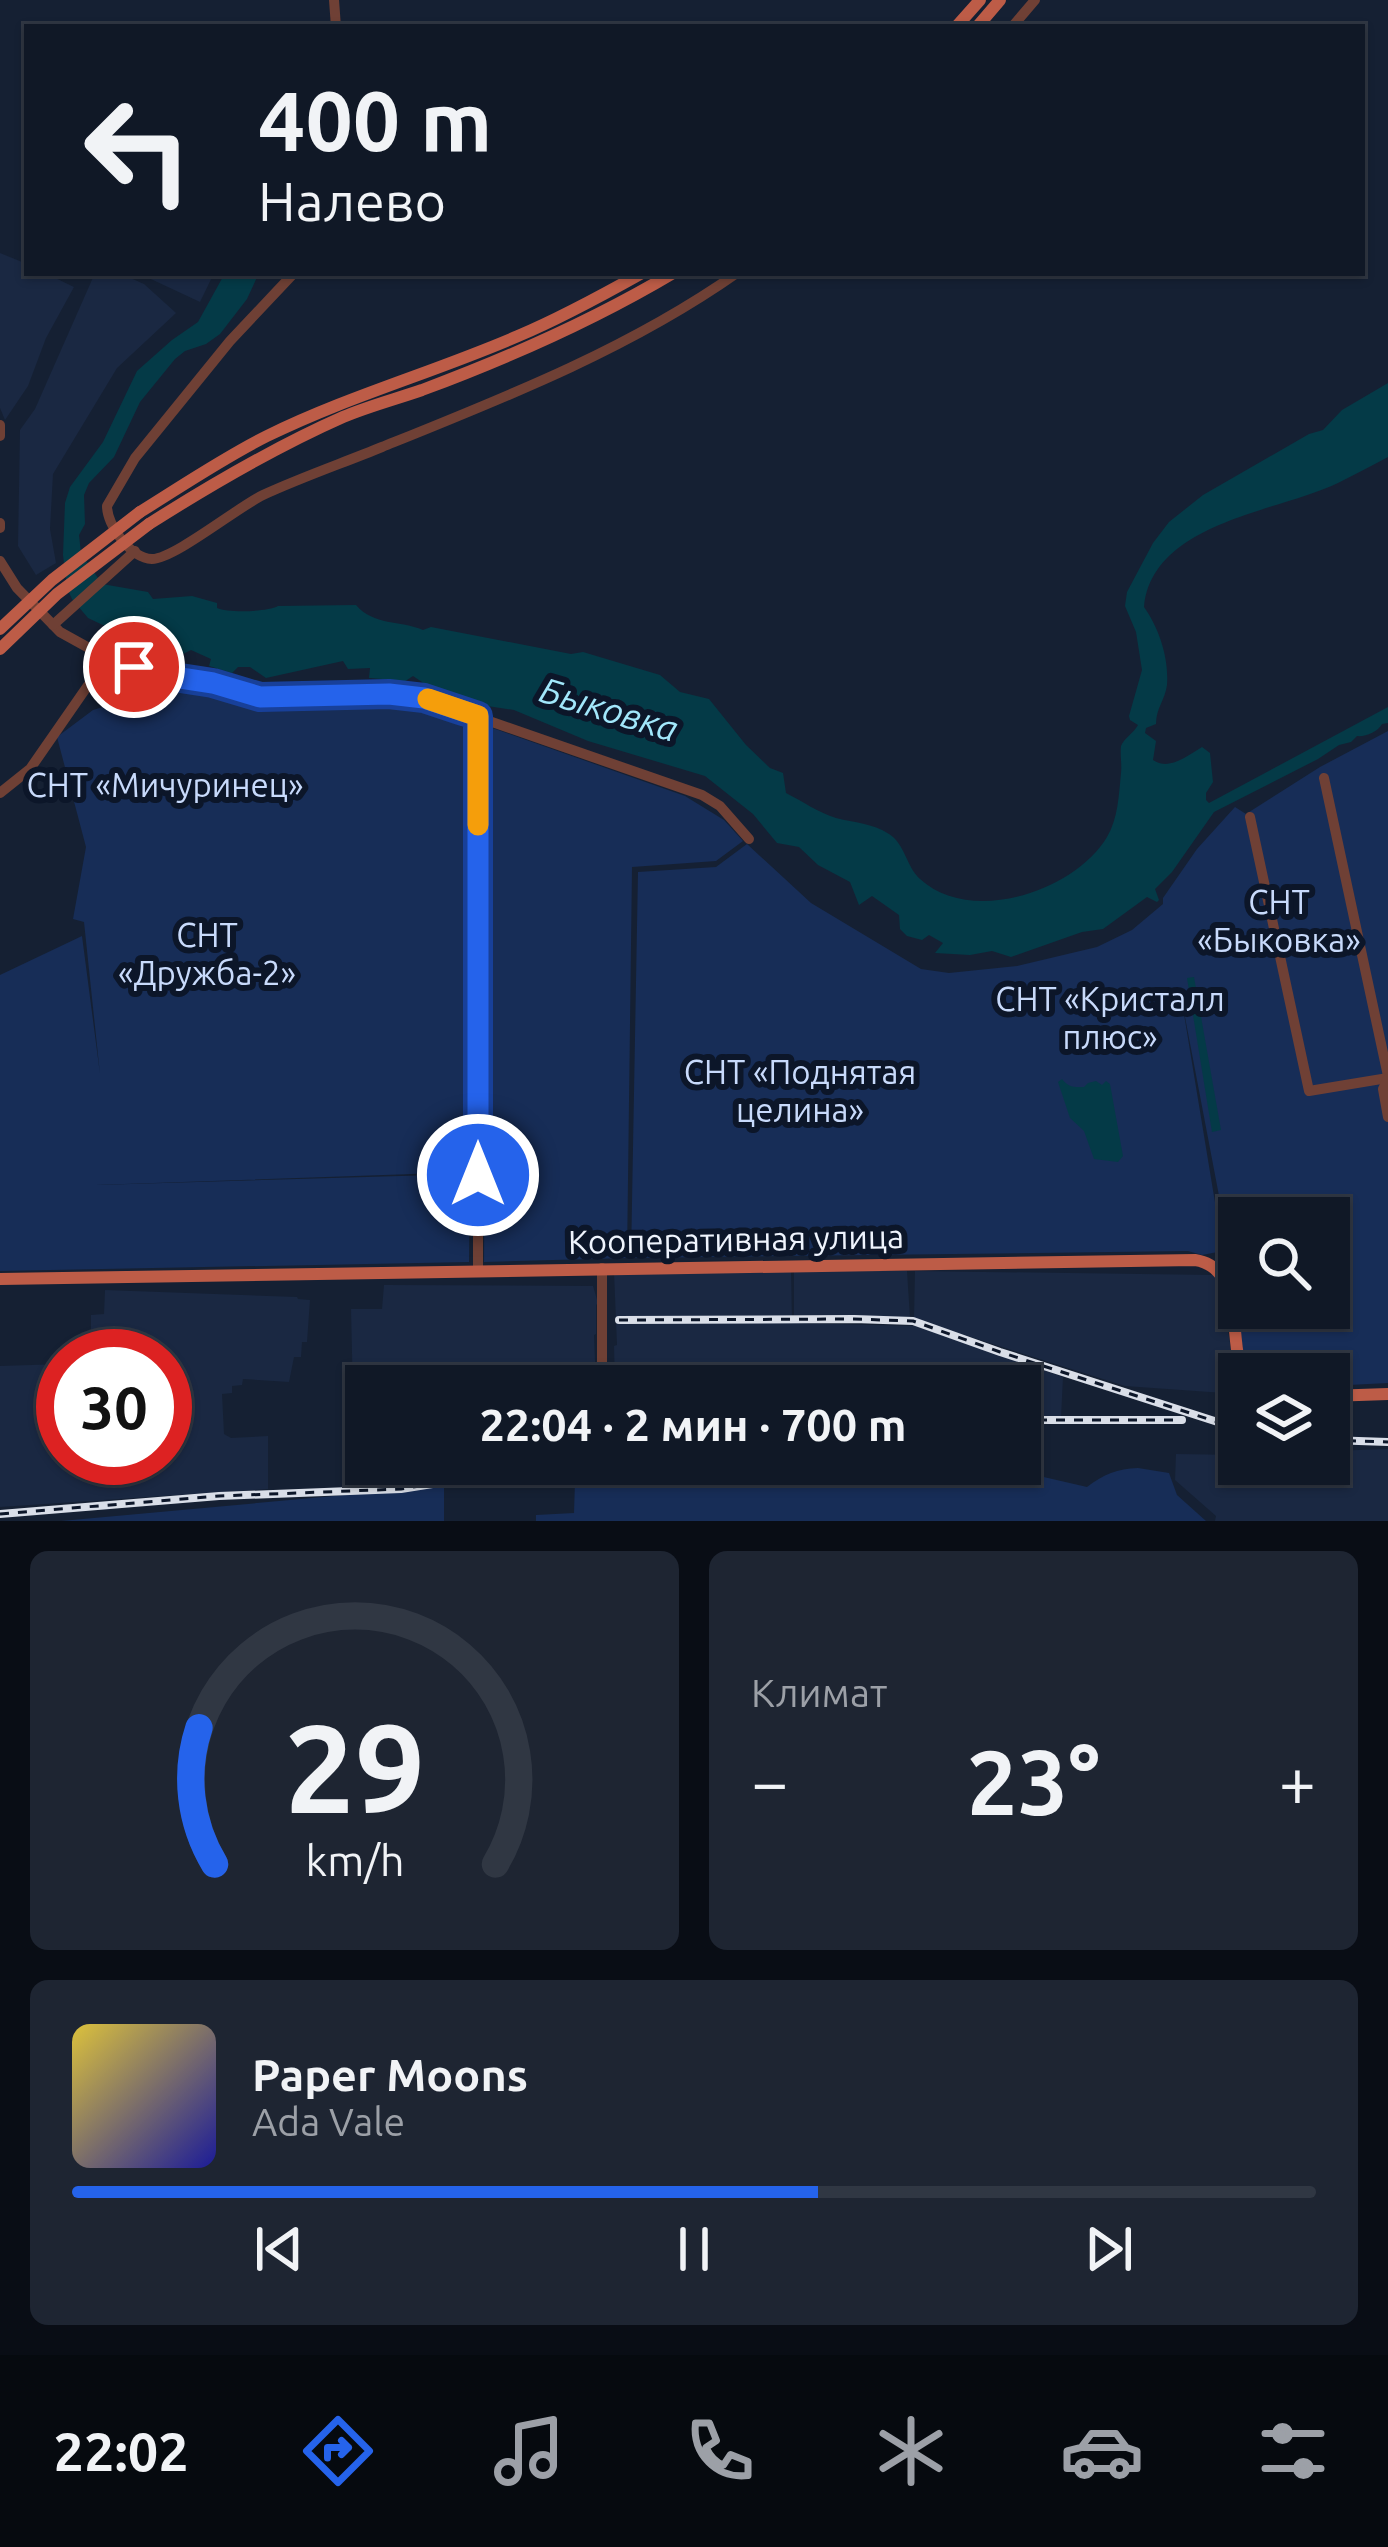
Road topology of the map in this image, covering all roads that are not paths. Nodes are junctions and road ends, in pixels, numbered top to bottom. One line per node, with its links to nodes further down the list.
1 (980, 0): 4 (main road)
2 (1000, 0): 5 (main road)
3 (1034, 0): 6 (street)
4 (959, 24)
5 (980, 24)
6 (1014, 24)
7 (291, 276): 14 (street)
8 (637, 276): 13 (main road)
9 (668, 276): 13 (main road)
10 (732, 276): 14 (street)
11 (0, 424): 12 (street)
12 (0, 436)
13 (144, 518): 17 (main road, bridge); 18 (main road, bridge)
14 (135, 551): 16 (street)
15 (0, 561): 16 (street)
16 (53, 626): 19 (street)
17 (0, 629)
18 (0, 649)
19 (107, 658): 20 (street); 22 (street)
20 (478, 716): 24 (street); 28 (street)
21 (1324, 778): 25 (street)
22 (0, 793)
23 (1250, 817): 25 (street)
24 (749, 838)
25 (1388, 1078): 26 (street)
26 (1388, 1117)
27 (602, 1268): 28 (main road, Кооперативная улица); 30 (main road, Кооперативная улица); 31 (street)
28 (478, 1271): 29 (main road, Кооперативная улица)
29 (0, 1279)
30 (1237, 1353)
31 (602, 1365)
32 (1388, 1394): 33 (main road)
33 (1350, 1395)

